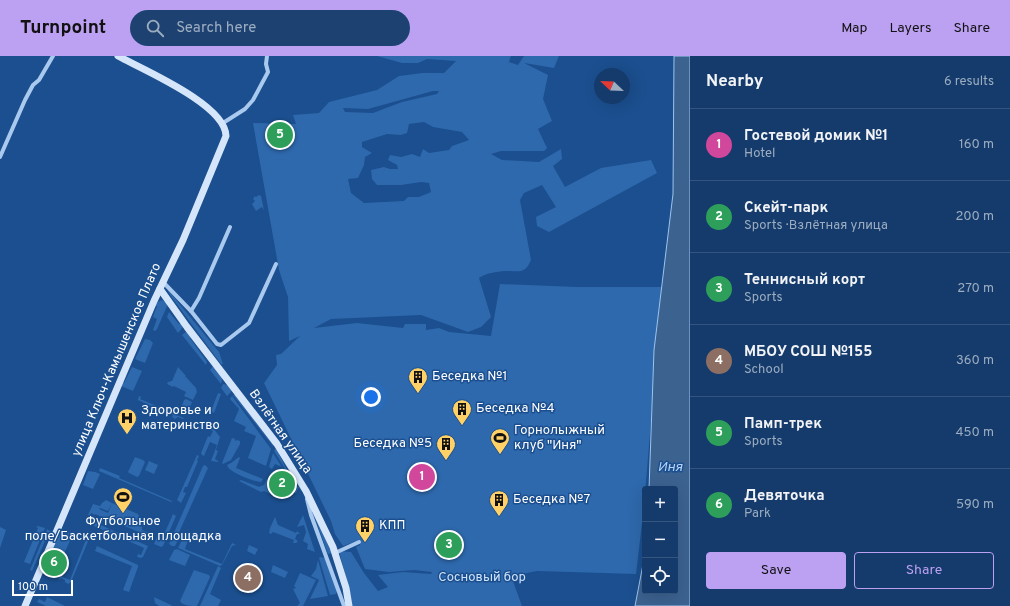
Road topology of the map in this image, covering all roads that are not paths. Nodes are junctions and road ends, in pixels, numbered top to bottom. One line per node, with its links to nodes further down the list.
1 (53, 56): 5 (street)
2 (118, 56): 4 (main road)
3 (267, 56): 4 (street)
4 (223, 123): 8 (main road, улица Ключ-Камышенское Плато)
5 (0, 157)
6 (230, 226): 11 (street)
7 (276, 264): 11 (street)
8 (162, 285): 9 (main road, улица Ключ-Камышенское Плато); 10 (main road, Взлётная улица); 11 (street)
9 (154, 301): 10 (main road); 15 (main road, улица Ключ-Камышенское Плато)
10 (169, 301): 12 (main road, Взлётная улица)
11 (191, 311)
12 (306, 491): 14 (main road, Взлётная улица); 16 (street)
13 (359, 542): 14 (street)
14 (335, 552): 17 (main road, Взлётная улица)
15 (25, 606)
16 (344, 606)
17 (349, 606)

